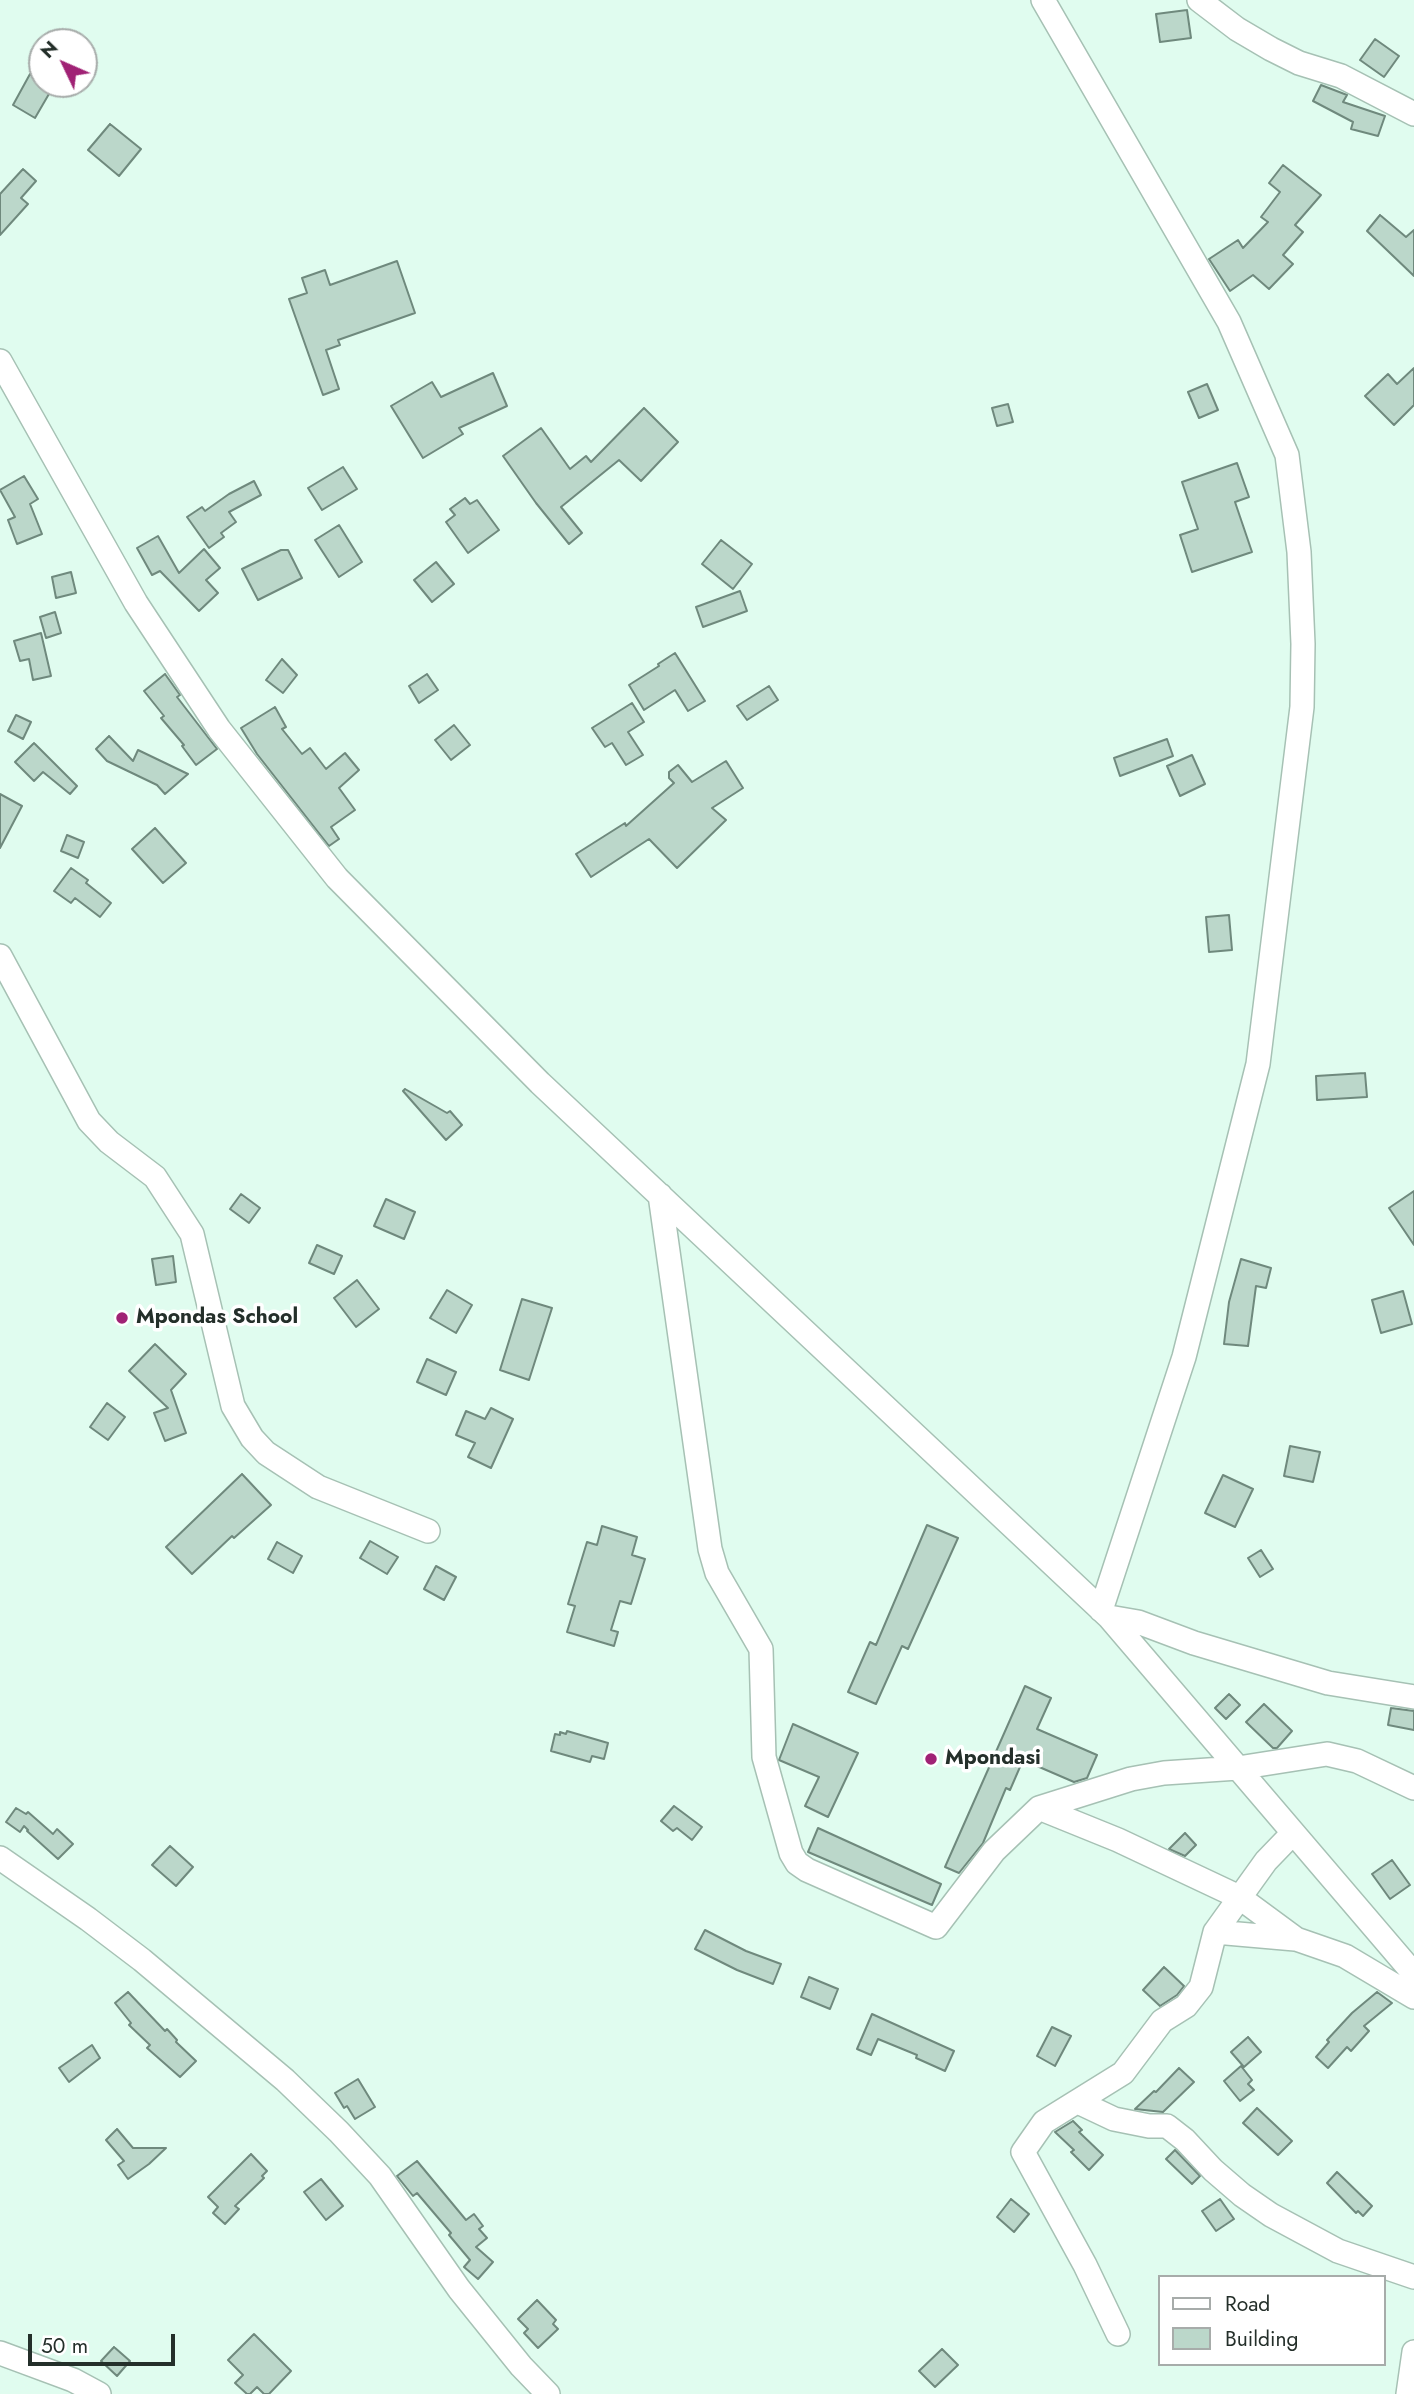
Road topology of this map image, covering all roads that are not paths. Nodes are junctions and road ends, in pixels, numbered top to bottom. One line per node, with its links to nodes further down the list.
1 (1043, 0): 8 (street)
2 (1199, 0): 3 (street)
3 (1414, 114)
4 (0, 361): 6 (street)
5 (2, 964): 7 (street)
6 (660, 1195): 8 (street); 12 (street)
7 (428, 1531)
8 (1105, 1614): 9 (street); 10 (street)
9 (1414, 1697)
10 (1238, 1768): 11 (street); 12 (street); 13 (street)
11 (1414, 1788)
12 (1039, 1808): 15 (street)
13 (1293, 1833): 15 (street); 18 (street)
14 (0, 1858): 26 (street)
15 (1239, 1897): 16 (street); 17 (street)
16 (1215, 1932): 17 (street); 20 (street)
17 (1296, 1939): 19 (street)
18 (1414, 1974)
19 (1414, 1997)
20 (1078, 2102): 21 (street); 22 (street)
21 (1414, 2277)
22 (1118, 2334)
23 (1414, 2352): 27 (street)
24 (0, 2353): 25 (street)
25 (100, 2394)
26 (548, 2394)
27 (1408, 2394)

